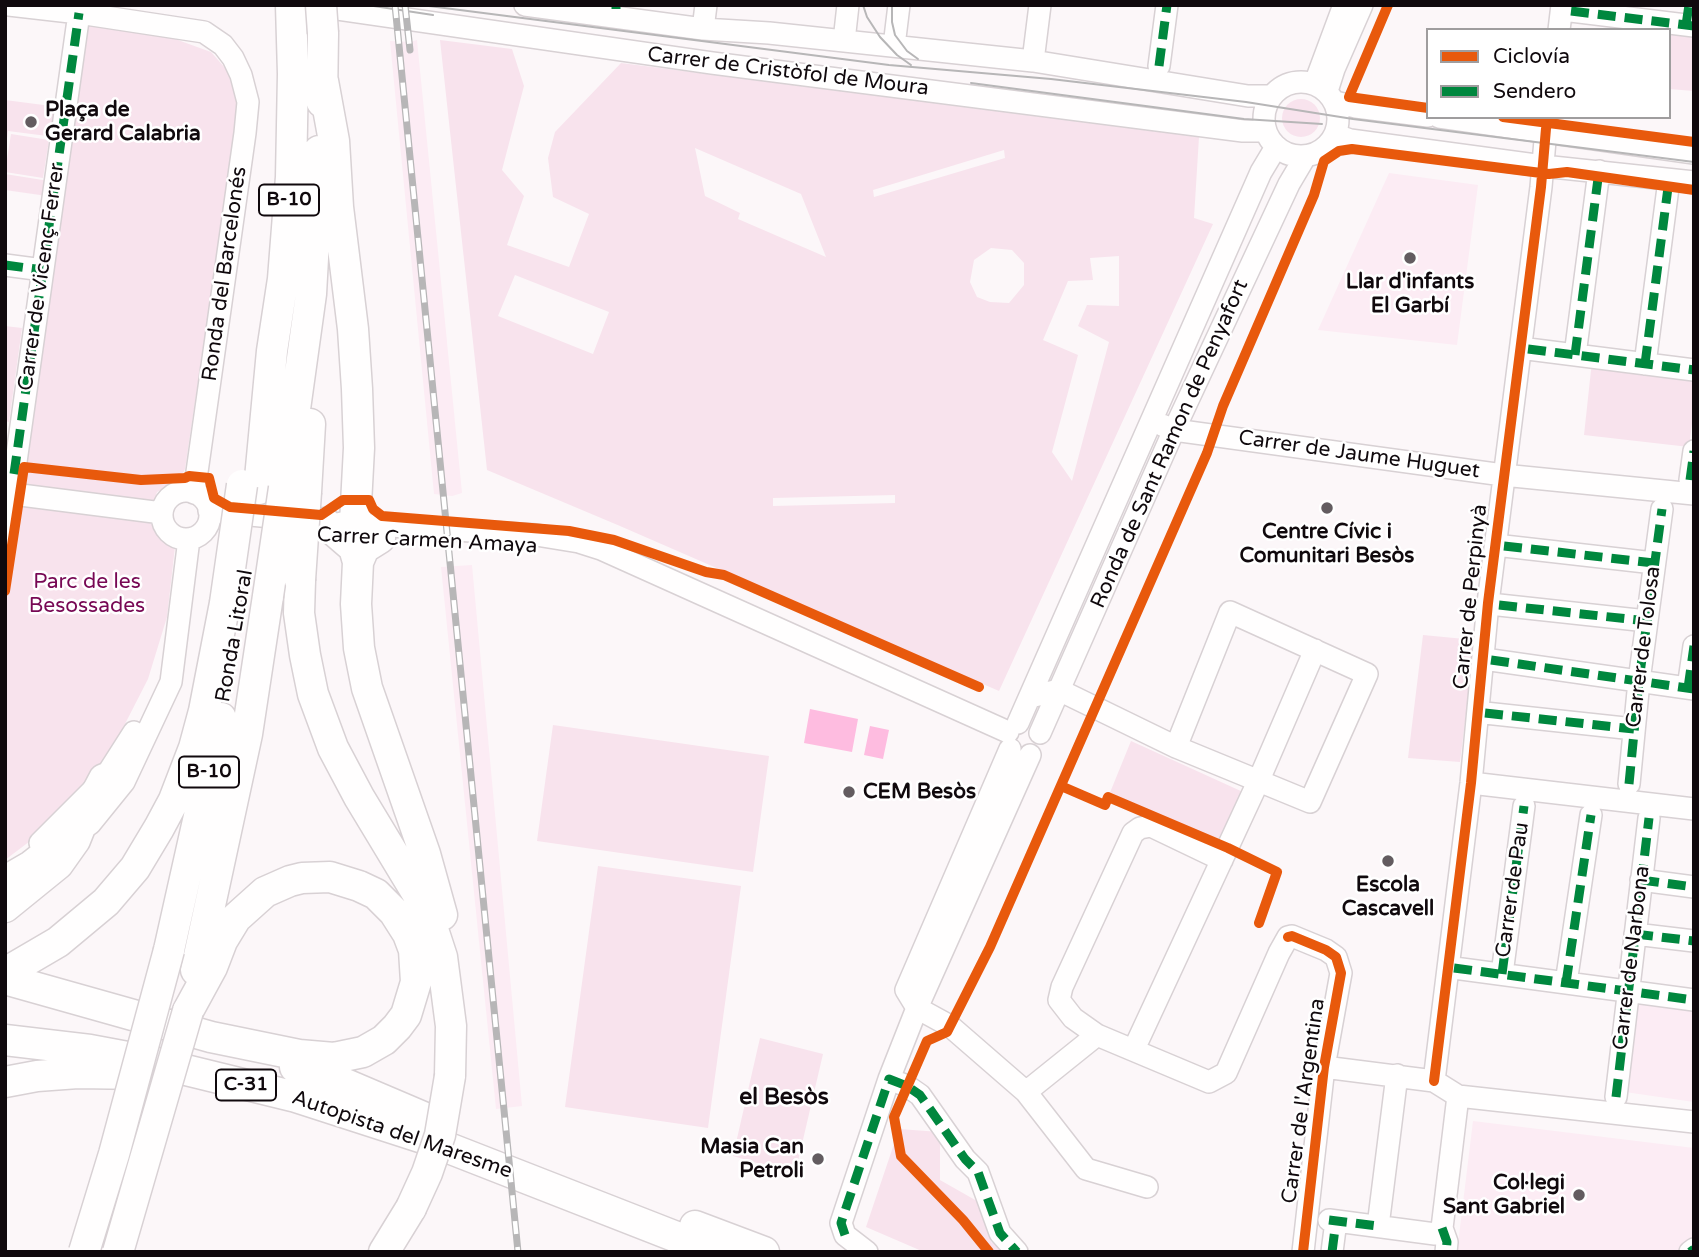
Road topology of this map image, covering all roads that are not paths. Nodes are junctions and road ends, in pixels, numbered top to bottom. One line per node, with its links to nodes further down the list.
1 (9, 5): 13 (street)
2 (310, 5): 30 (street, Carrer de Cristòfol de Moura)
3 (525, 5): 18 (street, Carrer de Cristòfol de Moura)
4 (706, 5): 18 (street)
5 (848, 5): 19 (street)
6 (900, 5): 20 (street)
7 (1040, 5): 21 (street)
8 (1167, 5): 22 (street)
9 (1344, 5): 24 (street)
10 (1362, 5): 24 (street)
11 (1566, 8): 12 (street); 17 (street)
12 (1617, 11): 16 (street)
13 (79, 13): 38 (street, Carrer de Vicenç Ferrer); 49 (street, Ronda del Barcelonés)
14 (291, 17): 48 (highway, Ronda Litoral / B-10)
15 (322, 19): 23 (highway, Ronda Litoral / B-10)
16 (1690, 19)
17 (1560, 28)
18 (703, 29): 19 (street, Carrer de Cristòfol de Moura)
19 (844, 41): 20 (street, Carrer de Cristòfol de Moura)
20 (894, 46): 21 (street, Carrer de Cristòfol de Moura)
21 (1033, 61): 25 (street, Carrer de Cristòfol de Moura)
22 (1159, 66)
23 (323, 81): 48 (highway, Ronda Litoral / B-10); 54 (highway)
24 (1326, 92): 25 (street); 26 (street); 29 (street)
25 (1271, 96): 30 (street)
26 (1426, 116)
27 (1466, 119): 28 (street)
28 (1546, 125): 31 (street); 33 (street, Carrer de Perpinyà)
29 (1336, 135): 32 (street); 33 (street)
30 (1271, 139): 32 (street); 43 (street, Ronda de Sant Ramon de Penyafort)
31 (1694, 153)
32 (1305, 157): 44 (street, Ronda de Sant Ramon de Penyafort)
33 (1543, 166): 34 (street); 46 (street, Carrer de Perpinyà)
34 (1599, 171): 35 (street); 40 (street)
35 (1669, 180): 36 (street); 41 (street)
36 (1694, 182)
37 (5, 265): 38 (street)
38 (43, 270): 50 (street, Carrer de Vicenç Ferrer)
39 (1528, 349): 40 (street)
40 (1576, 355): 41 (street)
41 (1645, 364): 42 (street)
42 (1694, 370)
43 (1149, 426): 44 (street, Carrer de Jaume Huguet); 69 (street, Ronda de Sant Ramon de Penyafort)
44 (1174, 430): 46 (street, Carrer de Jaume Huguet); 68 (street, Ronda de Sant Ramon de Penyafort)
45 (1694, 451): 47 (street)
46 (1503, 475): 47 (street, Carrer de Jaume Huguet); 78 (street, Carrer de Perpinyà)
47 (1692, 487)
48 (273, 488): 59 (highway, Ronda Litoral / B-10); 93 (highway, bridge)
49 (194, 493): 52 (street); 53 (street)
50 (8, 494): 52 (street); 56 (street, Carrer de Vicenç Ferrer)
51 (1662, 509): 58 (street, Carrer de Tolosa)
52 (162, 513): 55 (street)
53 (208, 518): 54 (street, Carrer Carmen Amaya); 55 (street)
54 (350, 529): 73 (street, Carrer Carmen Amaya); 93 (highway)
55 (189, 539): 62 (street)
56 (5, 540)
57 (1504, 546): 58 (street)
58 (1654, 563): 61 (street, Carrer de Tolosa)
59 (245, 597): 94 (highway, Ronda Litoral / B-10); 96 (highway); 121 (highway, Ronda Litoral / B-10, bridge)
60 (1499, 604): 61 (street)
61 (1647, 621): 66 (street, Carrer de Tolosa)
62 (174, 644): 76 (street); 84 (street)
63 (1694, 646): 67 (street)
64 (1315, 650): 74 (street); 77 (street); 77 (street)
65 (1491, 660): 66 (street)
66 (1639, 681): 67 (street); 71 (street, Carrer de Tolosa)
67 (1691, 688)
68 (1059, 690): 69 (street); 72 (street, Ronda de Sant Ramon de Penyafort); 74 (street)
69 (1030, 697): 73 (street, Ronda de Sant Ramon de Penyafort)
70 (1485, 713): 71 (street)
71 (1634, 729): 79 (street, Carrer de Tolosa)
72 (1040, 733): 73 (street); 75 (street)
73 (1012, 735): 75 (street); 103 (street, Ronda de Sant Ramon de Penyafort)
74 (1176, 747): 77 (street)
75 (1030, 755): 103 (street)
76 (104, 779): 84 (highway); 87 (street)
77 (1258, 782): 85 (street)
78 (1471, 783): 81 (street); 110 (street, Carrer de Perpinyà)
79 (1629, 784)
80 (1524, 806): 97 (street, Carrer de Pau)
81 (1694, 809)
82 (1591, 815): 99 (street)
83 (1649, 818): 88 (street, Carrer de Narbona)
84 (79, 830): 86 (highway)
85 (1222, 860): 104 (street); 106 (street)
86 (41, 865): 87 (street); 90 (highway)
87 (5, 875)
88 (1641, 880): 89 (street); 91 (street, Carrer de Narbona)
89 (1694, 887)
90 (5, 907)
91 (1635, 934): 92 (street); 100 (street, Carrer de Narbona)
92 (1694, 941)
93 (442, 957): 123 (highway, bridge)
94 (205, 962): 102 (highway); 122 (highway, bridge)
95 (1454, 968): 97 (street)
96 (5, 973)
97 (1502, 974): 99 (street)
98 (5, 979): 102 (highway)
99 (1566, 982): 100 (street)
100 (1628, 991): 101 (street); 114 (street, Carrer de Narbona)
101 (1694, 1000)
102 (91, 1004): 120 (highway)
103 (918, 1008): 109 (street); 112 (street)
104 (1097, 1035): 106 (street); 112 (street)
105 (5, 1040): 116 (highway, Autopista del Maresme / C-31)
106 (1134, 1049): 107 (street, Carrer de l'Argentina)
107 (1324, 1067): 108 (street); 127 (street, Carrer de l'Argentina)
108 (1397, 1075): 110 (street); 118 (street)
109 (889, 1079): 125 (street); 126 (street)
110 (1434, 1081): 113 (street)
111 (5, 1082): 116 (highway)
112 (1026, 1092): 117 (street)
113 (1458, 1096): 115 (street); 119 (street)
114 (1616, 1097)
115 (1694, 1122)
116 (423, 1138): 120 (highway, Autopista del Maresme / C-31)
117 (1147, 1187)
118 (1378, 1226): 119 (street); 128 (street)
119 (1442, 1228): 129 (street)
120 (705, 1242): 124 (highway)
121 (84, 1252)
122 (118, 1252)
123 (384, 1252)
124 (764, 1252)
125 (867, 1252)
126 (1017, 1252)
127 (1303, 1252)
128 (1332, 1252)
129 (1446, 1252)

